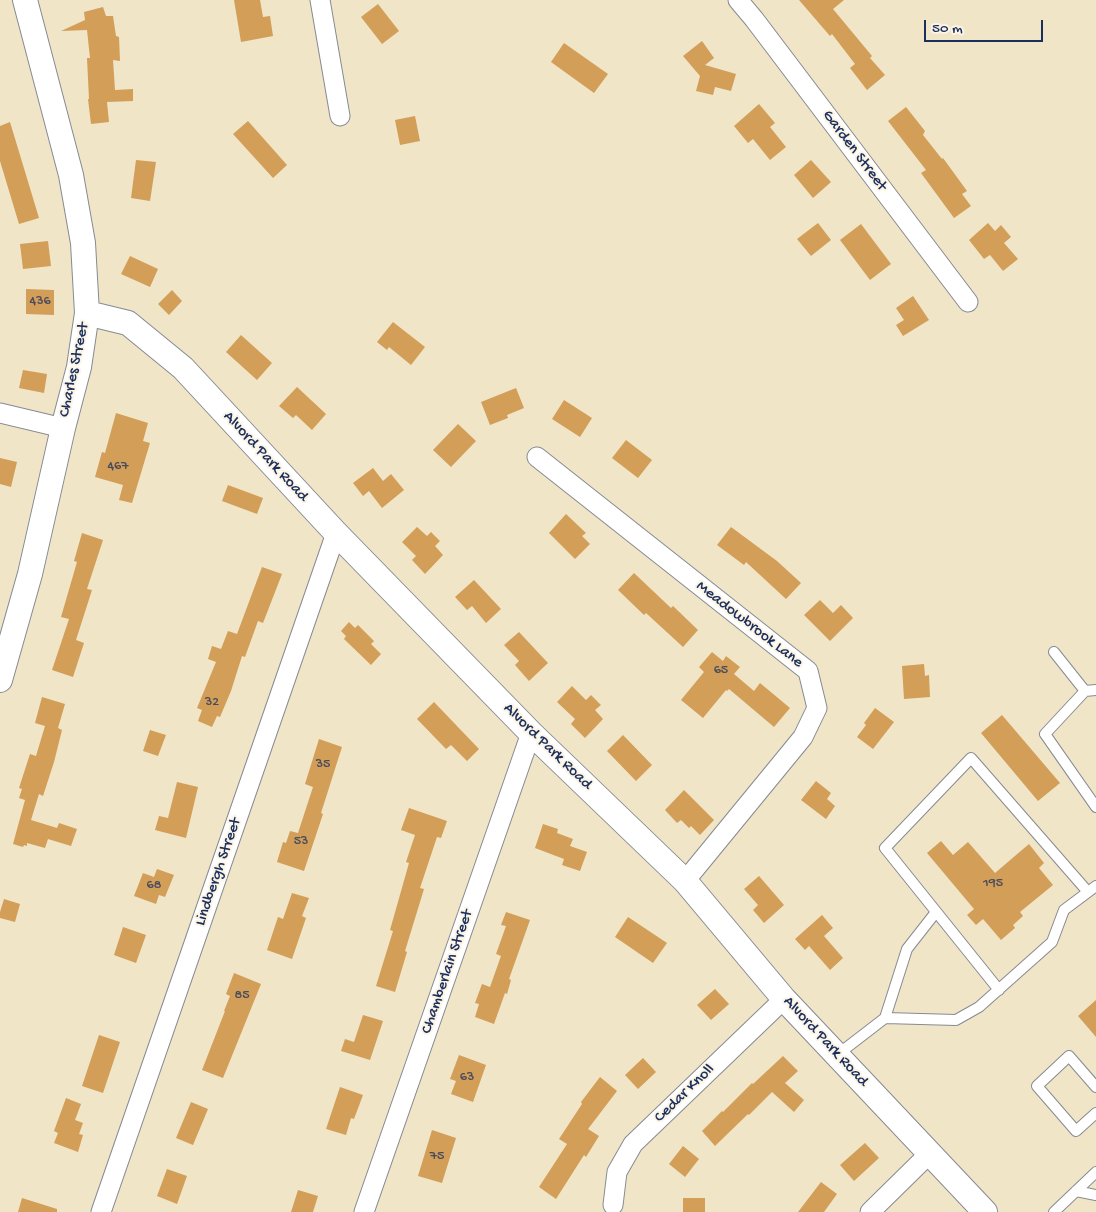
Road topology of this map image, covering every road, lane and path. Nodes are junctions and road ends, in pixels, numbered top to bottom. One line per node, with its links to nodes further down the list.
1 (25, 0): 6 (street, Charles Street)
2 (320, 0): 4 (street)
3 (738, 0): 5 (street, Garden Street)
4 (340, 116)
5 (968, 302)
6 (87, 313): 8 (street, Charles Street); 10 (street, Alvord Park Road)
7 (0, 413): 8 (street)
8 (63, 428): 12 (street, Charles Street)
9 (538, 457): 16 (street, Meadowbrook Lane)
10 (336, 533): 14 (street, Alvord Park Road); 30 (street, Lindbergh Street)
11 (1054, 652): 13 (lane)
12 (0, 680)
13 (1091, 691): 15 (lane)
14 (531, 733): 16 (street, Alvord Park Road); 31 (street, Chamberlain Street)
15 (1096, 807)
16 (685, 881): 20 (street, Alvord Park Road)
17 (1092, 889): 18 (lane); 19 (lane)
18 (936, 912): 19 (lane); 21 (lane)
19 (999, 990): 21 (lane)
20 (784, 999): 22 (street, Alvord Park Road); 29 (street, Cedar Knoll)
21 (885, 1018): 22 (lane)
22 (837, 1055): 25 (street, Alvord Park Road)
23 (1096, 1087): 24 (lane)
24 (1096, 1114)
25 (930, 1153): 32 (street); 33 (street, Alvord Park Road)
26 (1096, 1172): 27 (lane)
27 (1076, 1191): 28 (lane); 34 (lane)
28 (1096, 1195)
29 (613, 1205)
30 (101, 1212)
31 (364, 1212)
32 (870, 1212)
33 (985, 1212)
34 (1054, 1212)

